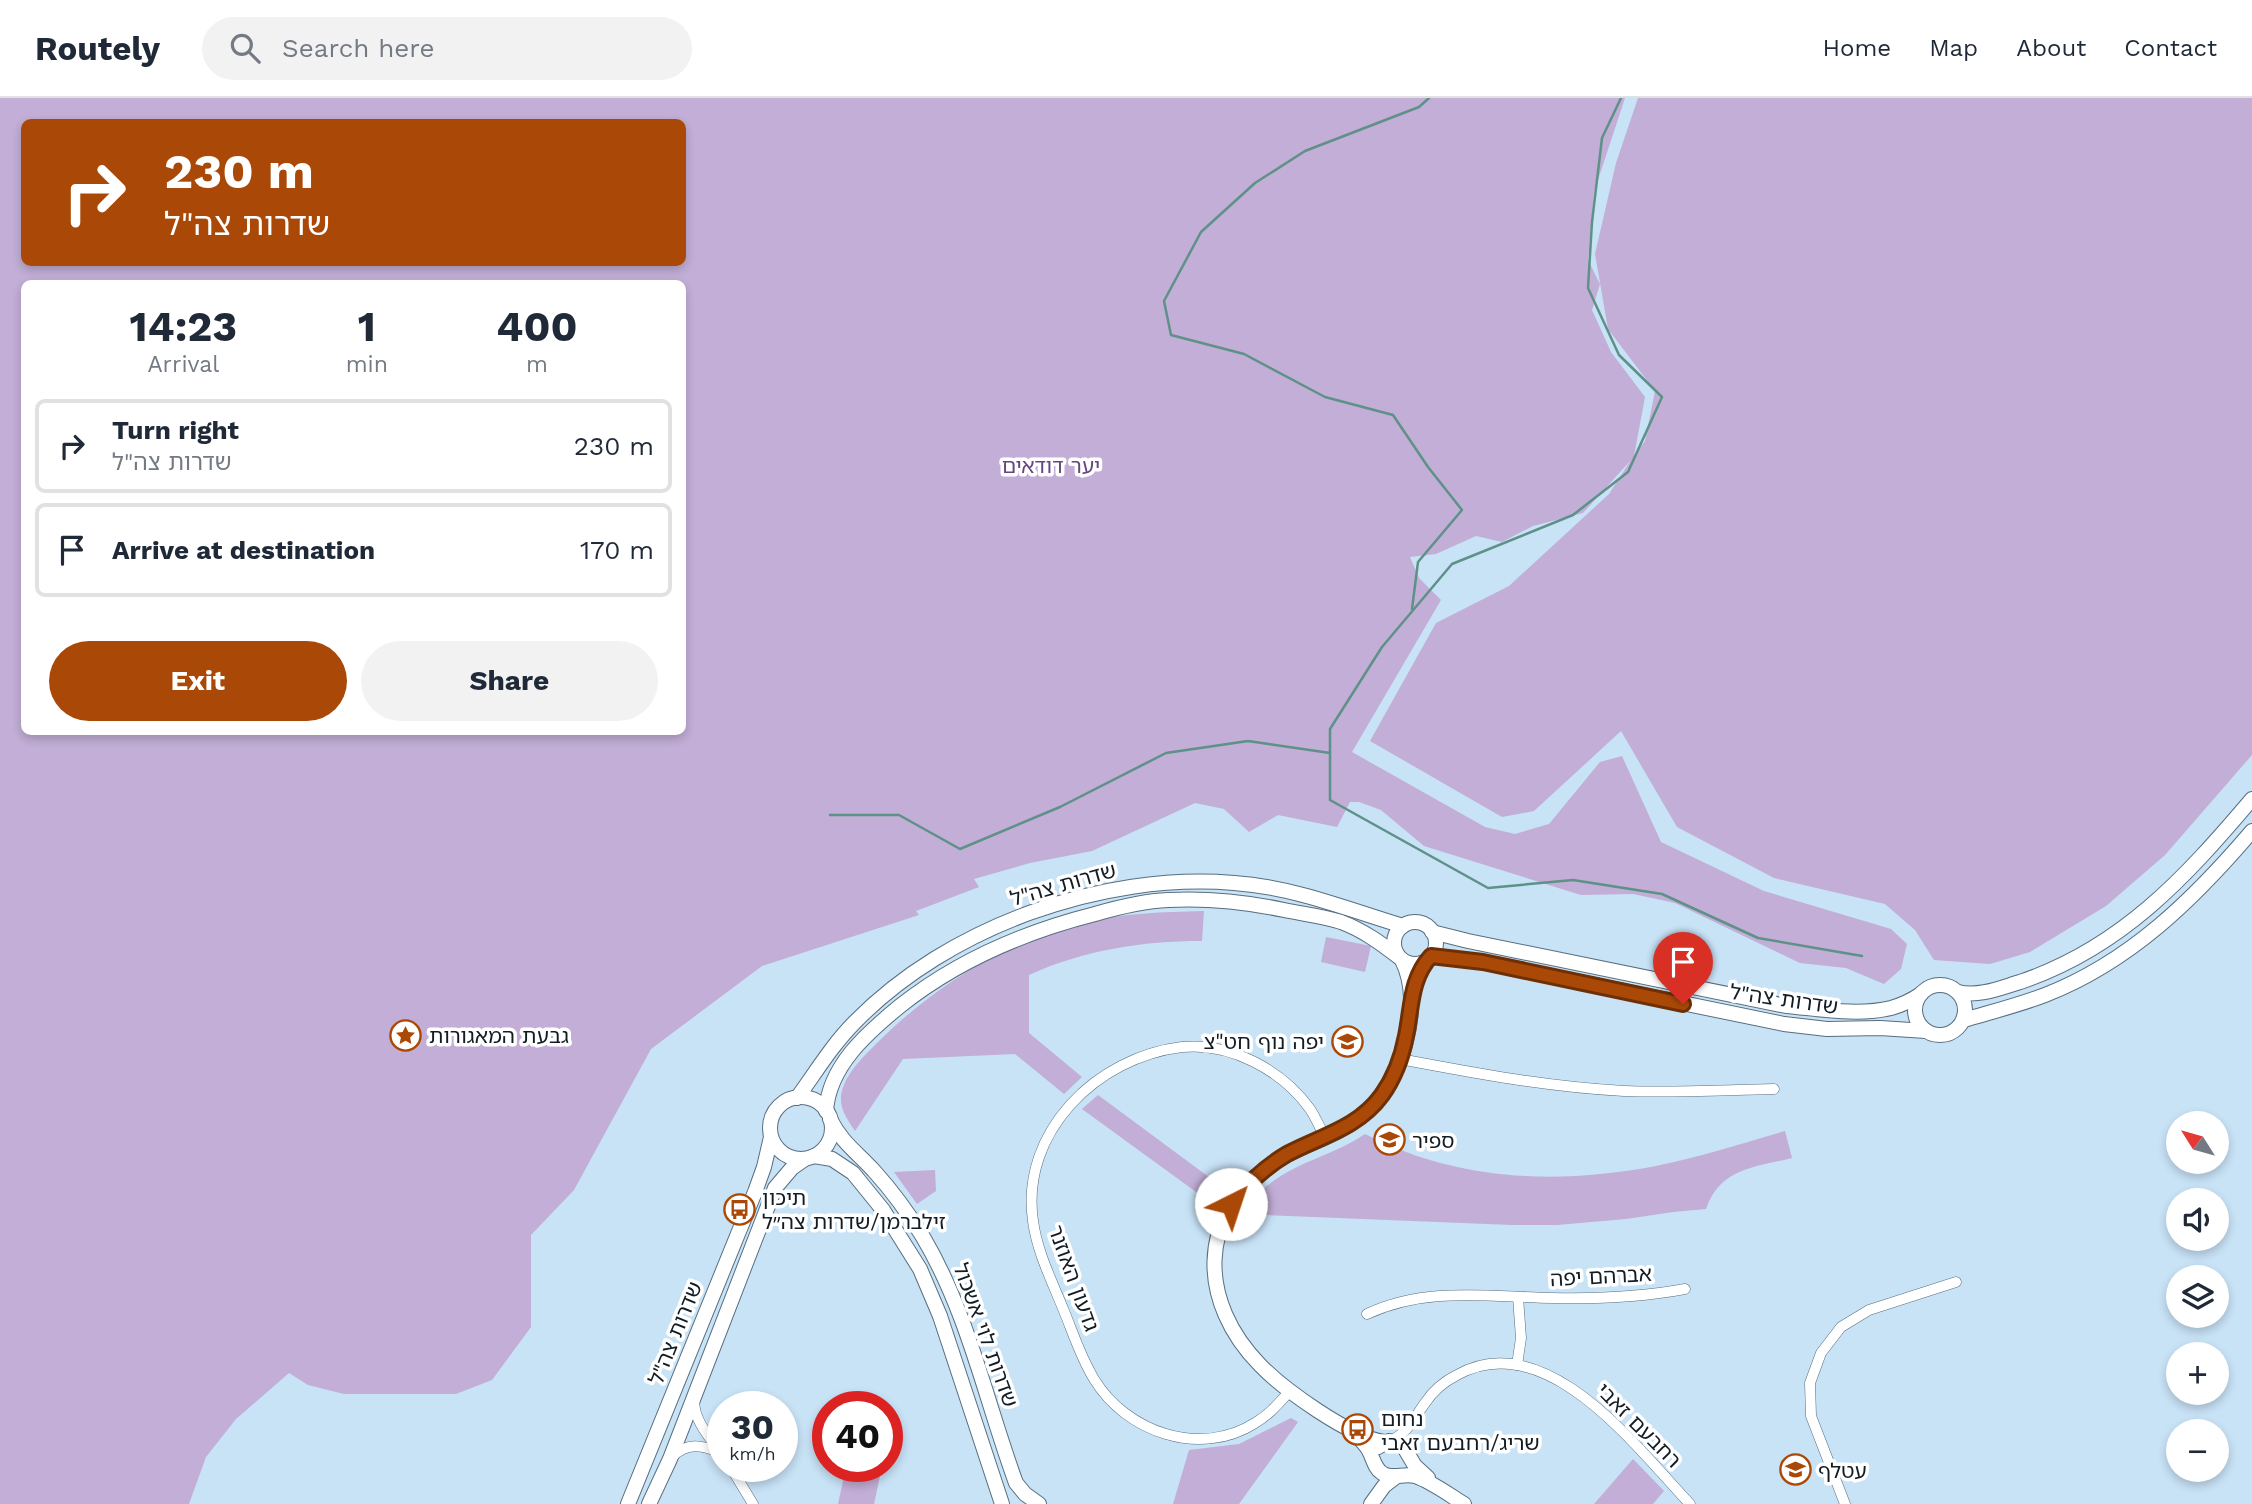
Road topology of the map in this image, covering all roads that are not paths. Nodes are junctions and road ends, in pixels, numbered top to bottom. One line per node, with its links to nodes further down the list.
1 (2252, 799): 7 (main road)
2 (2252, 831): 10 (main road)
3 (1403, 926): 4 (main road); 6 (main road); 14 (main road, שדרות צה"ל)
4 (1432, 932): 5 (main road); 8 (main road, שדרות צה"ל)
5 (1430, 957): 6 (main road); 9 (main road); 11 (main road, שדרות צה"ל)
6 (1401, 959): 9 (main road); 15 (main road, שדרות צה"ל)
7 (1958, 992): 8 (main road); 10 (main road)
8 (1921, 994): 11 (main road)
9 (1411, 1004): 12 (main road)
10 (1964, 1020): 11 (main road)
11 (1926, 1031)
12 (1400, 1059): 13 (street); 17 (main road)
13 (1774, 1089)
14 (797, 1098): 15 (main road); 16 (main road)
15 (828, 1115): 18 (main road); 42 (main road, שדרות לוי אשכול)
16 (771, 1137): 18 (main road); 37 (main road, שדרות צה"ל)
17 (1325, 1137): 24 (main road); 24 (street, גדעון האוזנר)
18 (810, 1157): 25 (main road, שדרות צה"ל); 40 (main road, שדרות לוי אשכול)
19 (1956, 1282): 46 (street)
20 (1685, 1289): 21 (street, אברהם יפה)
21 (1518, 1297): 22 (street, אברהם יפה); 23 (street)
22 (1367, 1314)
23 (1517, 1365): 26 (street, רחבעם זאבי); 45 (street, רחבעם זאבי)
24 (1290, 1391): 28 (main road)
25 (694, 1396): 27 (street); 32 (main road, שדרות צה"ל)
26 (1414, 1420): 29 (street, רחבעם זאבי); 31 (street, רחבעם זאבי)
27 (707, 1432)
28 (1357, 1435): 29 (main road); 33 (main road)
29 (1387, 1442): 31 (main road); 33 (main road)
30 (707, 1448): 32 (street)
31 (1408, 1453): 34 (main road); 36 (main road)
32 (667, 1464): 38 (main road, שדרות צה"ל)
33 (1375, 1464): 34 (main road); 43 (main road)
34 (1398, 1475): 36 (main road); 43 (main road)
35 (739, 1482): 39 (street)
36 (1436, 1486): 44 (main road)
37 (628, 1504)
38 (649, 1504)
39 (752, 1504)
40 (1002, 1504)
41 (1027, 1504): 42 (main road)
42 (1037, 1504)
43 (1371, 1504)
44 (1464, 1504)
45 (1690, 1504)
46 (1845, 1504)

